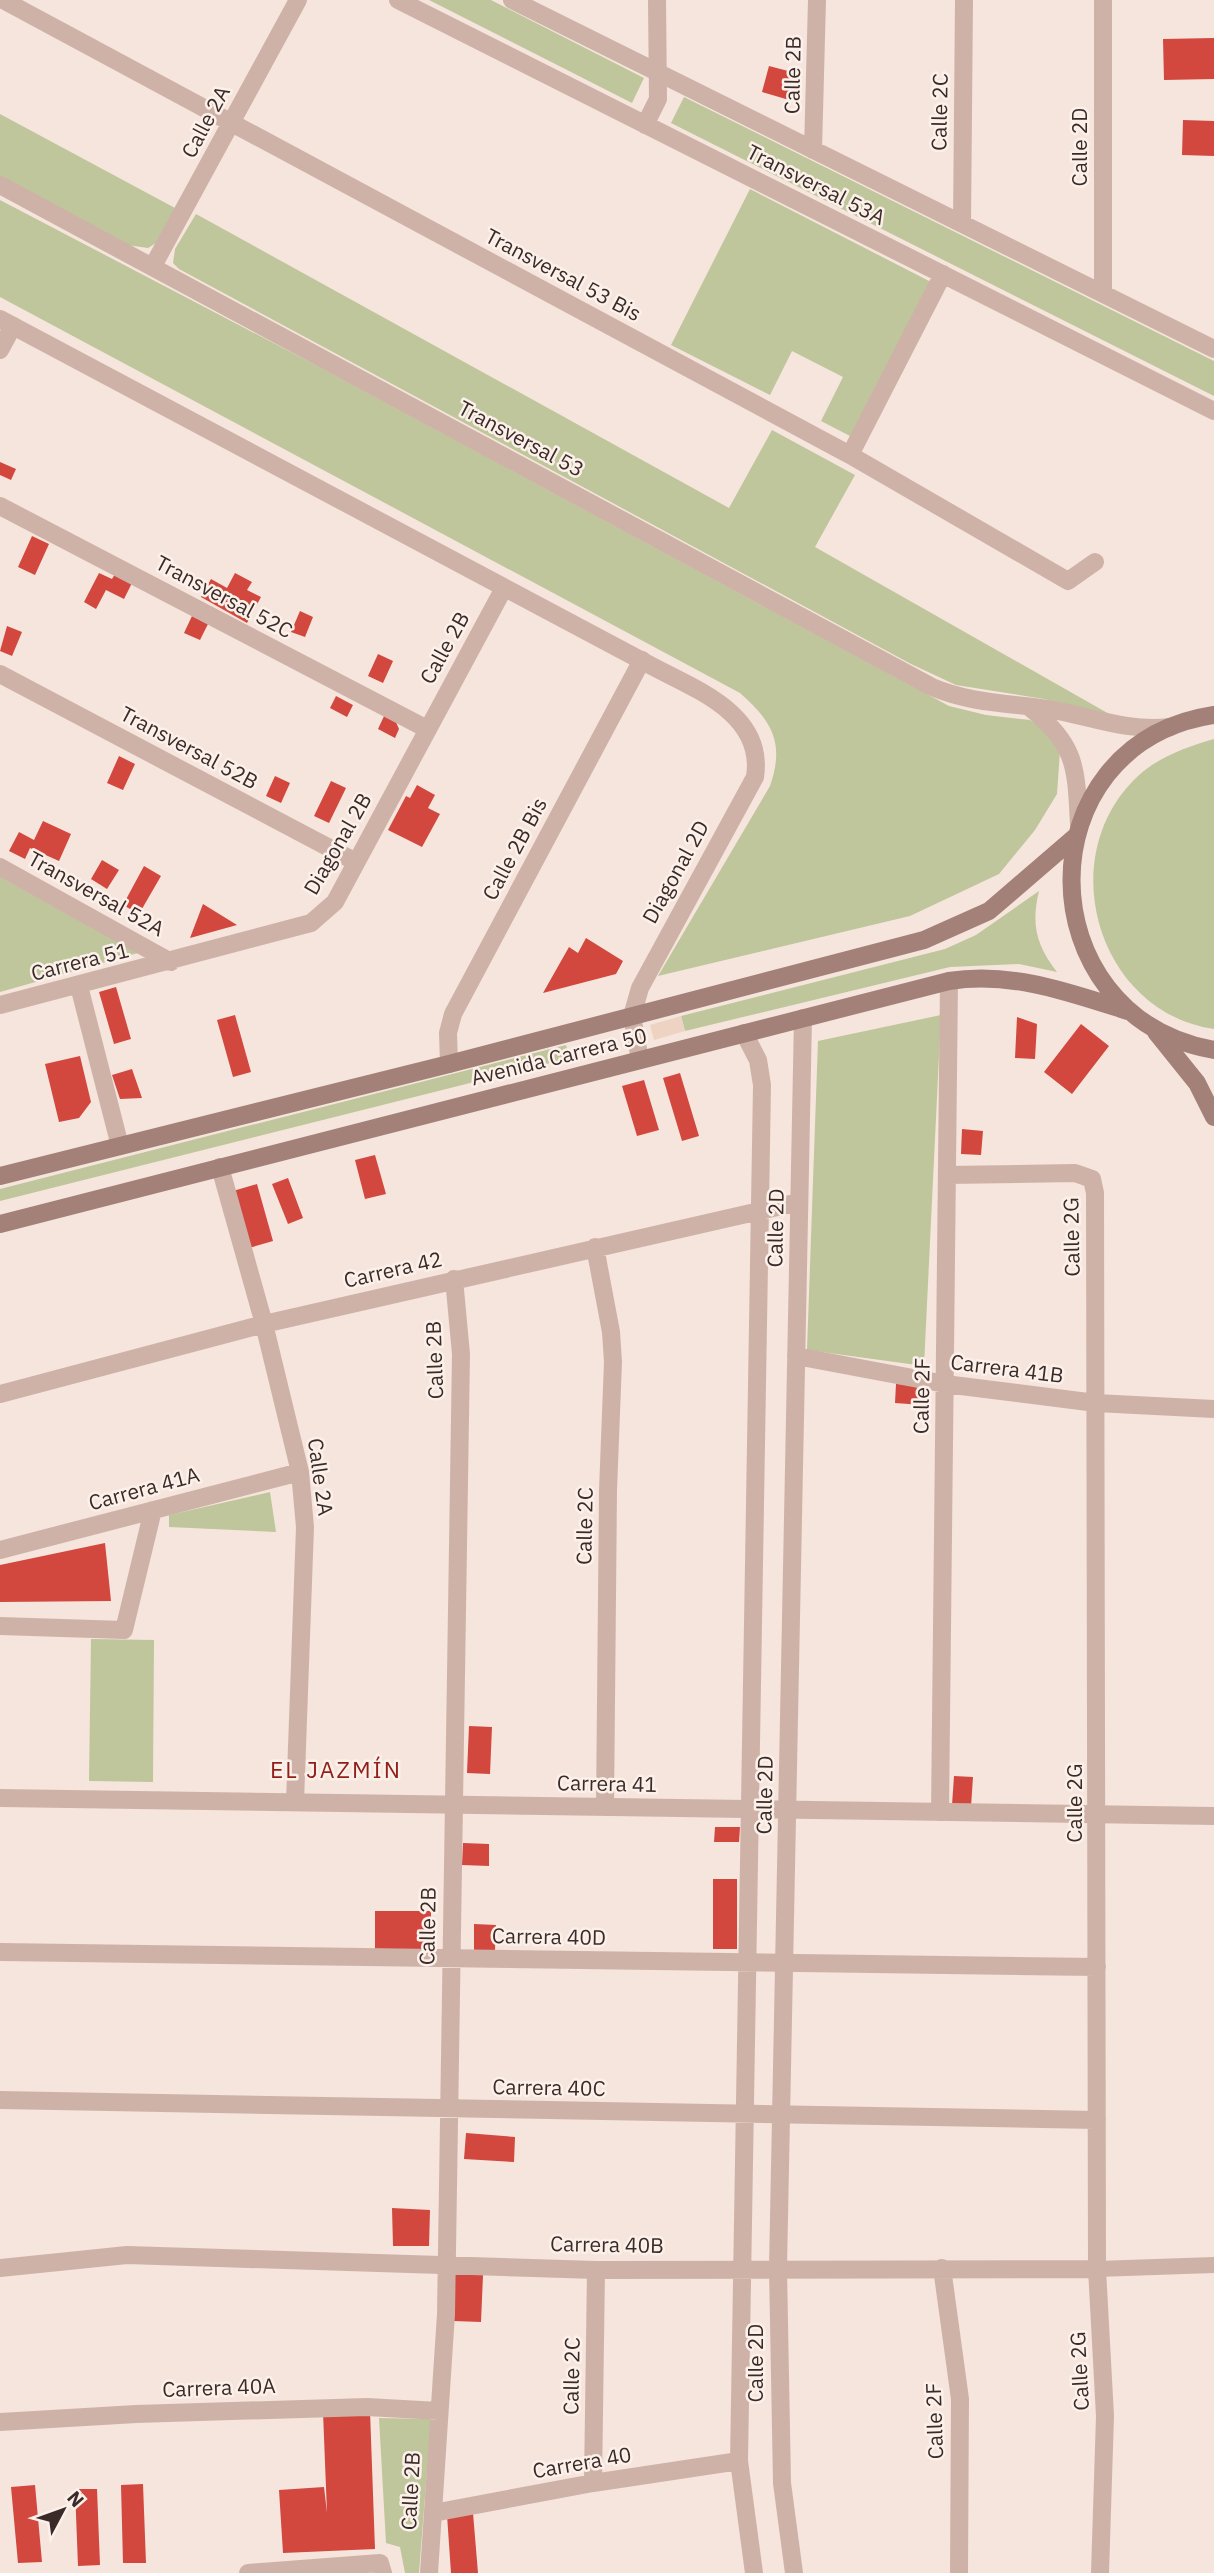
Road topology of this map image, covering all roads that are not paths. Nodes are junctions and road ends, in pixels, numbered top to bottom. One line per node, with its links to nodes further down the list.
1 (3, 0): 10 (street, Transversal 53 Bis)
2 (298, 0): 10 (street, Calle 2A)
3 (398, 0): 11 (street, Transversal 53A)
4 (512, 0): 9 (street, Transversal 53A)
5 (657, 0): 9 (street)
6 (817, 0): 12 (street, Calle 2B)
7 (964, 0): 14 (street, Calle 2C)
8 (1103, 0): 17 (street, Calle 2D)
9 (658, 73): 11 (street); 12 (street, Transversal 53A)
10 (231, 122): 15 (street, Calle 2A); 22 (street, Transversal 53 Bis)
11 (645, 125): 16 (street, Transversal 53A)
12 (813, 150): 14 (street, Transversal 53A)
13 (0, 185): 15 (street, Transversal 53)
14 (962, 224): 17 (street, Transversal 53A)
15 (153, 267): 29 (street, Transversal 53)
16 (943, 275): 21 (street, Transversal 53A); 22 (street)
17 (1103, 294): 19 (street, Transversal 53A)
18 (7, 322): 20 (street); 25 (street)
19 (1214, 349)
20 (0, 350)
21 (1214, 411)
22 (850, 455): 24 (street, Transversal 53 Bis)
23 (0, 506): 32 (street, Transversal 52C)
24 (1095, 562)
25 (504, 588): 26 (street); 32 (street, Calle 2B)
26 (642, 660): 41 (street, Diagonal 2D); 47 (street, Calle 2B Bis)
27 (0, 674): 34 (street, Transversal 52B)
28 (1214, 704): 30 (main road)
29 (1029, 707): 31 (street, Transversal 53); 33 (street)
30 (1205, 716): 31 (main road)
31 (1170, 727): 33 (main road)
32 (427, 729): 34 (street, Diagonal 2B)
33 (1077, 831): 40 (main road); 41 (main road, Avenida Carrera 50)
34 (356, 862): 36 (street, Diagonal 2B)
35 (0, 867): 36 (street, Transversal 52A)
36 (171, 962): 38 (street, Carrera 51)
37 (949, 981): 40 (main road, Avenida Carrera 50); 42 (main road, Avenida Carrera 50); 51 (street, Calle 2F)
38 (79, 986): 39 (street, Carrera 51); 49 (street)
39 (0, 1005)
40 (1130, 1012): 43 (main road)
41 (632, 1016): 46 (street); 47 (main road, Avenida Carrera 50)
42 (803, 1018): 44 (main road, Avenida Carrera 50); 53 (street, Calle 2D)
43 (1152, 1027): 45 (main road); 48 (main road)
44 (744, 1033): 46 (main road, Avenida Carrera 50); 54 (street, Calle 2D)
45 (1214, 1050)
46 (640, 1059): 50 (main road, Avenida Carrera 50)
47 (449, 1064): 49 (main road, Avenida Carrera 50)
48 (1214, 1117)
49 (120, 1146): 52 (main road, Avenida Carrera 50)
50 (220, 1167): 55 (main road, Avenida Carrera 50); 58 (street, Calle 2A)
51 (947, 1175): 60 (street, Calle 2F); 62 (street, Calle 2G)
52 (0, 1176)
53 (800, 1202): 54 (street, Carrera 42); 59 (street, Calle 2D)
54 (761, 1210): 56 (street, Carrera 42); 72 (street, Calle 2D)
55 (0, 1224)
56 (595, 1247): 57 (street, Carrera 42); 71 (street, Calle 2C)
57 (454, 1279): 58 (street, Carrera 42); 70 (street, Calle 2B)
58 (264, 1324): 61 (street, Carrera 42); 64 (street, Calle 2A)
59 (796, 1356): 60 (street, Carrera 41B); 73 (street, Calle 2D)
60 (945, 1384): 62 (street, Carrera 41B); 74 (street, Calle 2F)
61 (0, 1394)
62 (1096, 1403): 63 (street, Carrera 41B); 75 (street, Calle 2G)
63 (1214, 1409)
64 (300, 1472): 65 (street, Carrera 41A); 69 (street, Calle 2A)
65 (153, 1510): 66 (street, Carrera 41A); 67 (street)
66 (0, 1550)
67 (0, 1626)
68 (0, 1798): 69 (street, Carrera 41)
69 (295, 1802): 70 (street, Carrera 41)
70 (453, 1805): 71 (street, Carrera 41); 78 (street, Calle 2B)
71 (605, 1807): 72 (street, Carrera 41)
72 (750, 1809): 73 (street, Carrera 41); 79 (street, Calle 2D)
73 (787, 1810): 74 (street, Carrera 41); 80 (street, Calle 2D)
74 (940, 1812): 75 (street, Carrera 41)
75 (1098, 1814): 76 (street, Carrera 41); 81 (street, Calle 2G)
76 (1214, 1816)
77 (0, 1952): 78 (street, Carrera 40D)
78 (451, 1958): 79 (street, Carrera 40D); 83 (street, Calle 2B)
79 (748, 1962): 80 (street, Carrera 40D); 84 (street, Calle 2D)
80 (785, 1963): 81 (street, Carrera 40D); 85 (street, Calle 2D)
81 (1097, 1967): 86 (street, Calle 2G)
82 (0, 2101): 83 (street, Carrera 40C)
83 (449, 2109): 84 (street, Carrera 40C); 87 (street, Calle 2B)
84 (745, 2114): 85 (street, Carrera 40C); 89 (street, Calle 2D)
85 (782, 2114): 86 (street, Carrera 40C); 91 (street, Calle 2D)
86 (1097, 2120): 93 (street, Calle 2G)
87 (447, 2263): 90 (street, Carrera 40B); 94 (street, Carrera 40B); 95 (street, Calle 2B)
88 (1214, 2265): 93 (street, Carrera 40B)
89 (743, 2267): 91 (street, Carrera 40B); 94 (street, Carrera 40B); 97 (street, Calle 2D)
90 (0, 2268)
91 (778, 2268): 92 (street, Carrera 40B); 104 (street, Calle 2D)
92 (942, 2268): 93 (street, Carrera 40B); 105 (street, Calle 2F)
93 (1097, 2269): 106 (street, Calle 2G)
94 (596, 2270): 98 (street, Calle 2C)
95 (439, 2411): 96 (street, Carrera 40A); 99 (street, Calle 2B)
96 (0, 2423)
97 (739, 2461): 98 (street, Carrera 40); 103 (street, Calle 2D)
98 (593, 2483): 99 (street, Carrera 40)
99 (433, 2513): 102 (street, Calle 2B)
100 (382, 2568): 101 (street)
101 (248, 2573)
102 (429, 2573)
103 (754, 2573)
104 (794, 2573)
105 (959, 2573)
106 (1100, 2573)

